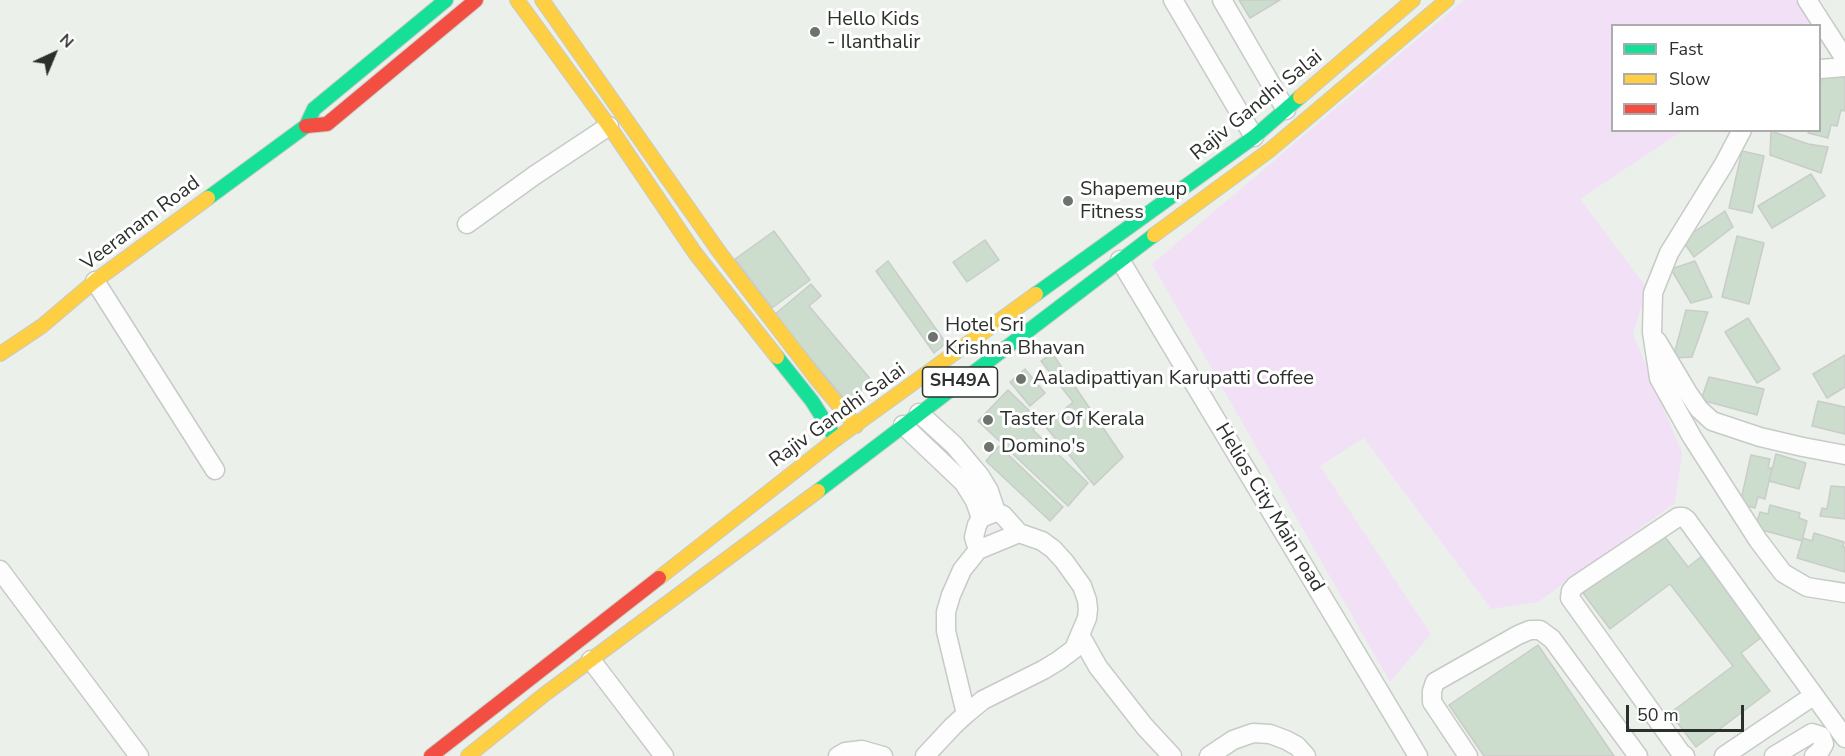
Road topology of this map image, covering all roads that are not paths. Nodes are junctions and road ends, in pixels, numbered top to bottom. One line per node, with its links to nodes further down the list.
1 (446, 0): 14 (main road)
2 (476, 0): 14 (main road)
3 (517, 0): 15 (main road)
4 (542, 0): 18 (main road)
5 (1173, 0): 17 (street)
6 (1222, 0): 13 (street)
7 (1413, 0): 13 (main road, Rajiv Gandhi Salai / SH49A)
8 (1447, 0): 22 (main road, Rajiv Gandhi Salai / SH49A)
9 (1806, 0): 10 (street)
10 (1845, 59)
11 (1845, 67): 12 (street)
12 (1821, 69)
13 (1286, 110): 17 (main road, Rajiv Gandhi Salai / SH49A)
14 (306, 126): 24 (main road, Veeranam Road)
15 (609, 126): 19 (main road); 20 (street)
16 (1741, 132): 25 (street)
17 (1254, 137): 29 (main road, Rajiv Gandhi Salai / SH49A)
18 (641, 139): 19 (main road); 21 (main road)
19 (626, 151): 23 (main road)
20 (467, 224)
21 (720, 253): 23 (main road); 29 (main road)
22 (1120, 260): 27 (main road, Rajiv Gandhi Salai / SH49A); 53 (street, Helios City Main road)
23 (704, 264): 30 (main road)
24 (95, 281): 26 (main road, Veeranam Road); 32 (street)
25 (1652, 332): 31 (street); 37 (street)
26 (0, 354)
27 (919, 413): 28 (main road, Rajiv Gandhi Salai / SH49A); 33 (street)
28 (903, 425): 33 (street); 39 (main road, Rajiv Gandhi Salai / SH49A)
29 (856, 426): 30 (main road, Rajiv Gandhi Salai / SH49A)
30 (836, 440): 44 (main road, Rajiv Gandhi Salai / SH49A)
31 (1845, 455)
32 (215, 470)
33 (989, 515): 34 (street); 35 (street)
34 (1019, 533): 35 (street); 38 (street)
35 (978, 550): 41 (street)
36 (0, 570): 43 (street)
37 (1845, 593)
38 (1080, 635): 41 (street); 50 (street)
39 (591, 660): 45 (main road, Rajiv Gandhi Salai / SH49A); 46 (street)
40 (1813, 696): 42 (street); 56 (street); 57 (street)
41 (966, 714): 49 (street)
42 (1837, 730): 58 (street); 59 (street)
43 (139, 756)
44 (431, 756)
45 (468, 756)
46 (664, 756)
47 (838, 756): 48 (street)
48 (883, 756)
49 (925, 756)
50 (1172, 756)
51 (1209, 756): 52 (street)
52 (1306, 756)
53 (1418, 756)
54 (1468, 756): 55 (street)
55 (1638, 756)
56 (1685, 756)
57 (1724, 756)
58 (1774, 756)
59 (1814, 756)

